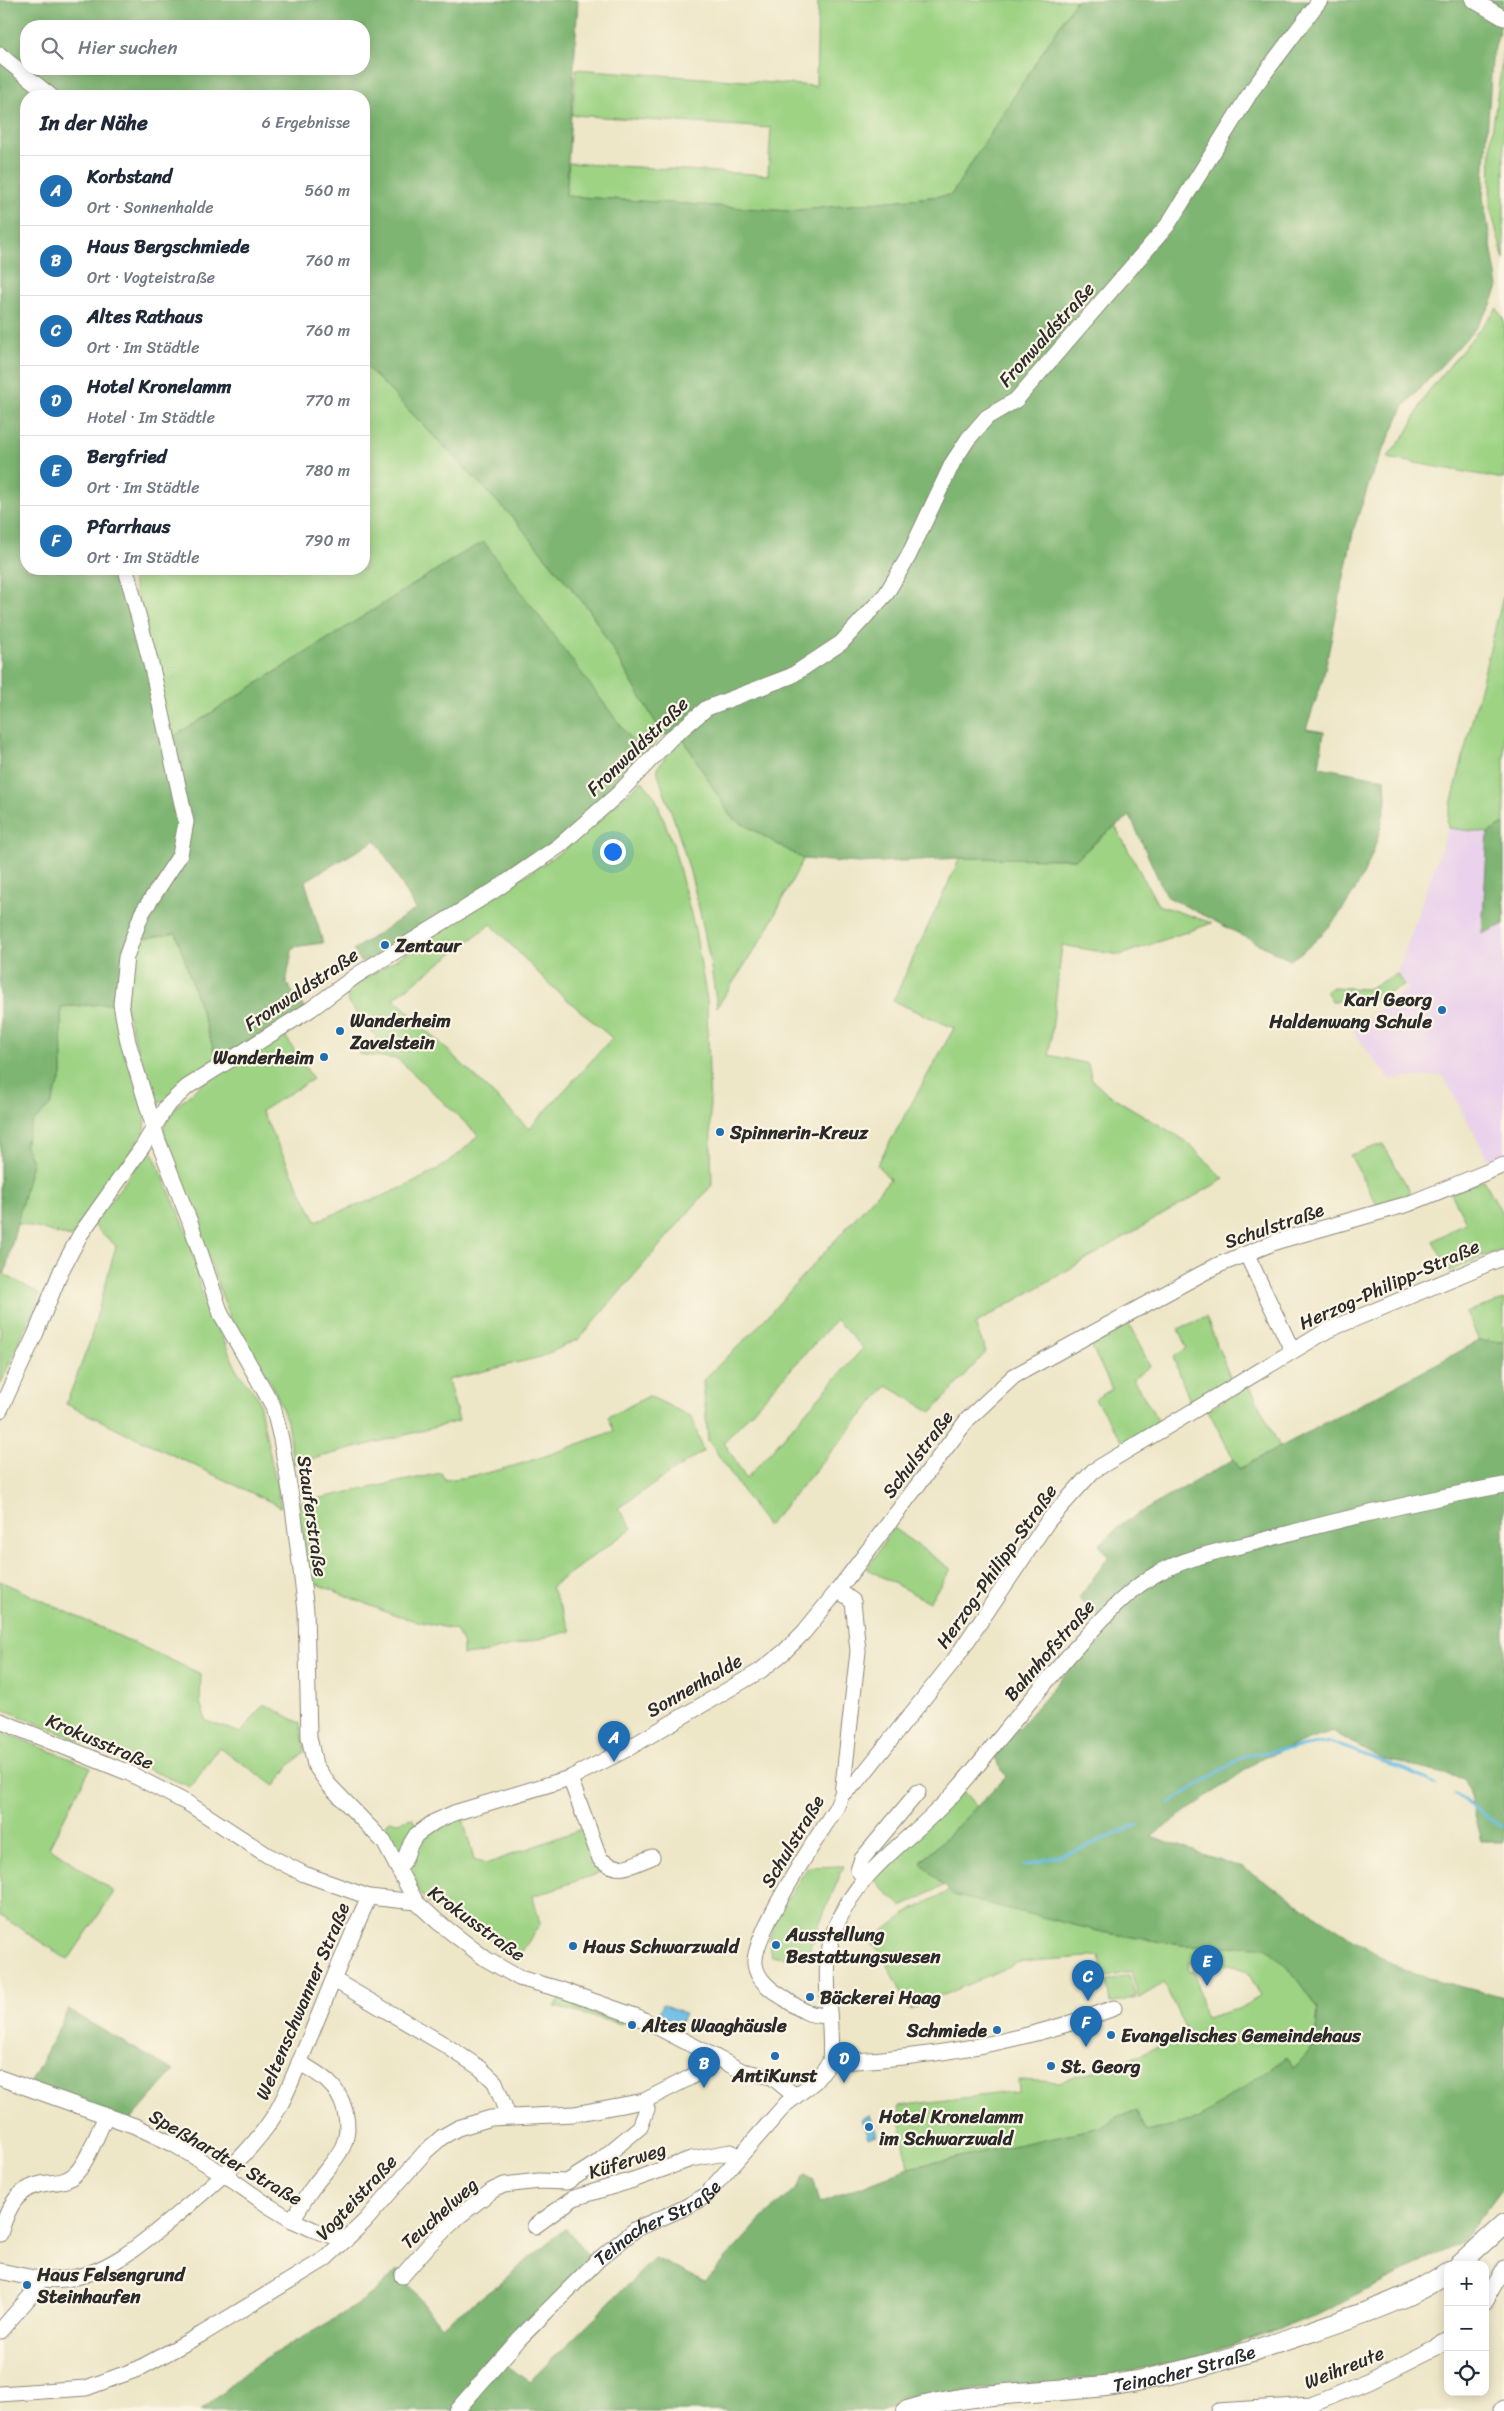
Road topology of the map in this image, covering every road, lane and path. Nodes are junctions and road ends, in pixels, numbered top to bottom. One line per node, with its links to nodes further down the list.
1 (1320, 0): 9 (street, Fronwaldstraße)
2 (1474, 0): 3 (street)
3 (1504, 18)
4 (0, 55): 5 (street)
5 (20, 71)
6 (24, 75): 7 (street)
7 (43, 90)
8 (128, 575): 9 (street, Stauferstraße)
9 (154, 1127): 14 (street, Fronwaldstraße); 22 (street, Stauferstraße)
10 (1504, 1165): 11 (street, Schulstraße)
11 (1247, 1255): 13 (street, Herzog-Philipp-Straße); 16 (street, Schulstraße)
12 (1504, 1256): 13 (street, Herzog-Philipp-Straße)
13 (1292, 1350): 20 (street, Herzog-Philipp-Straße)
14 (0, 1410)
15 (1504, 1485): 23 (street, Bahnhofstraße)
16 (838, 1590): 18 (street, Sonnenhalde); 20 (street, Schulstraße)
17 (0, 1721): 24 (street, Krokusstraße)
18 (570, 1778): 21 (street); 22 (street, Sonnenhalde)
19 (918, 1792): 23 (street)
20 (842, 1794): 28 (street, Schulstraße)
21 (652, 1857)
22 (398, 1868): 25 (street, Stauferstraße)
23 (864, 1878): 28 (street, Bahnhofstraße)
24 (369, 1897): 25 (street, Krokusstraße); 26 (street, Weltenschwanner Straße)
25 (416, 1902): 29 (street, Krokusstraße)
26 (334, 1980): 30 (street, Weltenschwanner Straße); 36 (street)
27 (1114, 2008): 31 (street)
28 (828, 2015): 31 (street, Bahnhofstraße)
29 (715, 2057): 33 (street, Krokusstraße); 34 (street, Vogteistraße)
30 (299, 2062): 38 (street, Weltenschwanner Straße); 41 (street)
31 (830, 2062): 33 (street, Teinacher Straße)
32 (0, 2078): 35 (street, Speßhardter Straße)
33 (794, 2096): 37 (street, Teinacher Straße)
34 (644, 2101): 36 (street, Vogteistraße); 39 (street)
35 (107, 2115): 38 (street, Speßhardter Straße); 44 (street)
36 (508, 2116): 45 (street, Vogteistraße)
37 (738, 2157): 40 (street, Küferweg); 57 (street, Teinacher Straße)
38 (224, 2175): 41 (street, Speßhardter Straße); 51 (street, Weltenschwanner Straße)
39 (567, 2182): 40 (street); 50 (street, Teuchelweg)
40 (574, 2198): 43 (street, Küferweg)
41 (292, 2220): 45 (street, Speßhardter Straße)
42 (1504, 2224): 46 (main road)
43 (535, 2226)
44 (0, 2234)
45 (346, 2240): 55 (street, Vogteistraße)
46 (1464, 2261)
47 (1504, 2268): 52 (street)
48 (0, 2271): 51 (street, Weltenschwanner Straße)
49 (1444, 2274): 58 (main road, Teinacher Straße)
50 (402, 2276)
51 (41, 2278): 53 (street)
52 (1489, 2293)
53 (0, 2331)
54 (1444, 2342): 59 (street, Weihreute)
55 (0, 2394)
56 (1504, 2408): 60 (street)
57 (456, 2411)
58 (907, 2411)
59 (1218, 2411)
60 (1500, 2411)

